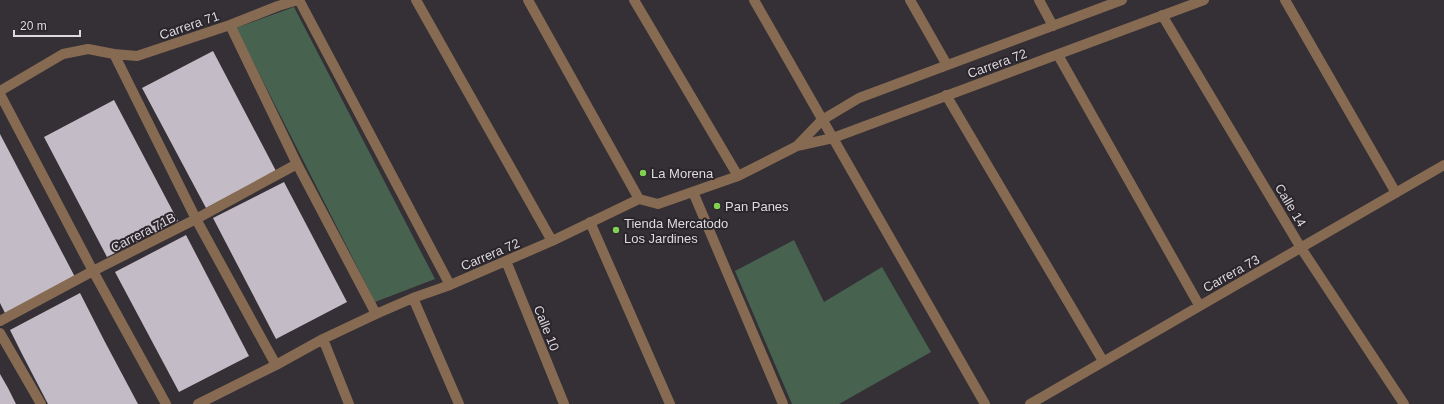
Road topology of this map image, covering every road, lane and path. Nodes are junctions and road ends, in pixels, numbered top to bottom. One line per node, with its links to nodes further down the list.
1 (299, 0): 12 (street, Carrera 71); 35 (street)
2 (416, 0): 31 (street)
3 (528, 0): 28 (street)
4 (634, 0): 25 (street)
5 (754, 0): 20 (street)
6 (910, 0): 16 (street)
7 (1039, 0): 13 (street)
8 (1122, 0): 13 (street, Carrera 72)
9 (1204, 0): 11 (street, Carrera 72)
10 (1285, 0): 27 (street)
11 (1162, 16): 15 (street, Carrera 72); 32 (street, Calle 14)
12 (230, 25): 14 (street, Carrera 71); 23 (street)
13 (1053, 26): 16 (street, Carrera 72)
14 (114, 54): 17 (street, Carrera 71); 29 (street)
15 (1058, 55): 19 (street, Carrera 72); 37 (street)
16 (946, 65): 20 (street, Carrera 72)
17 (0, 91)
18 (0, 94): 34 (street)
19 (946, 95): 21 (street, Carrera 72); 42 (street)
20 (822, 120): 21 (street); 22 (street, Carrera 72)
21 (832, 138): 22 (street, Carrera 72); 52 (street)
22 (797, 146): 25 (street, Carrera 72)
23 (297, 164): 29 (street, Carrera 71B); 38 (street)
24 (1444, 165): 27 (street, Carrera 73)
25 (738, 176): 26 (street, Carrera 72)
26 (693, 192): 28 (street, Carrera 72); 51 (street)
27 (1396, 193): 32 (street, Carrera 73)
28 (639, 199): 30 (street, Carrera 72)
29 (196, 219): 34 (street, Carrera 71B); 43 (street)
30 (590, 222): 31 (street, Carrera 72); 50 (street)
31 (552, 241): 33 (street, Carrera 72)
32 (1301, 248): 37 (street, Carrera 73); 54 (street, Calle 14)
33 (506, 261): 35 (street, Carrera 72); 49 (street, Calle 10)
34 (93, 271): 39 (street, Carrera 71B); 46 (street)
35 (450, 285): 36 (street, Carrera 72)
36 (413, 298): 38 (street, Carrera 72); 48 (street)
37 (1200, 305): 42 (street, Carrera 73)
38 (376, 314): 41 (street, Carrera 72)
39 (0, 321)
40 (0, 333): 45 (street)
41 (323, 339): 43 (street, Carrera 72); 44 (street)
42 (1103, 361): 53 (street, Carrera 73)
43 (276, 365): 47 (street, Carrera 72)
44 (345, 403)
45 (41, 404)
46 (166, 404)
47 (198, 404)
48 (459, 404)
49 (564, 404)
50 (670, 404)
51 (783, 404)
52 (985, 404)
53 (1030, 404)
54 (1404, 404)

